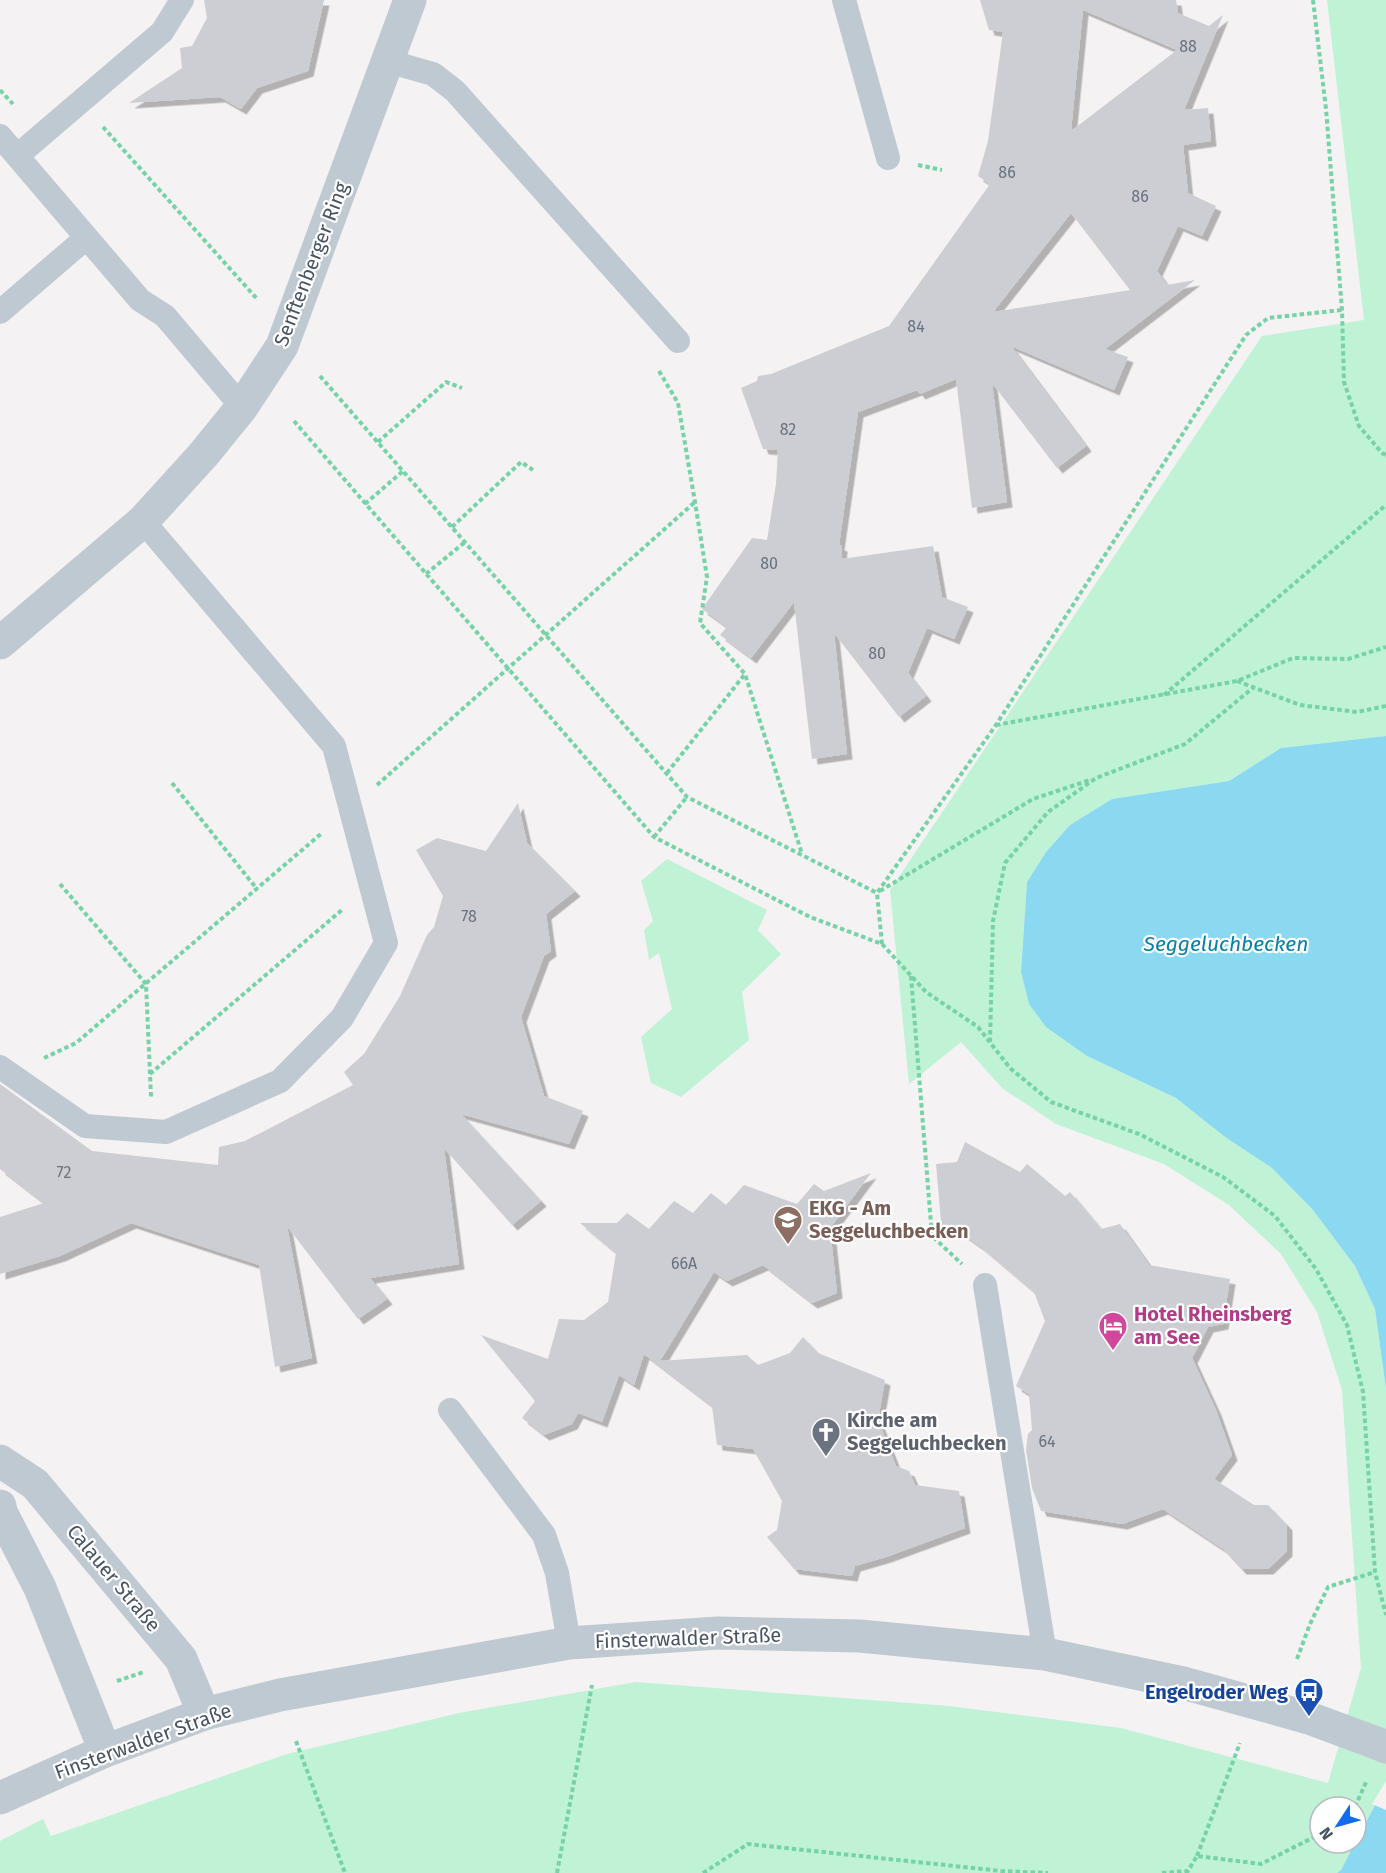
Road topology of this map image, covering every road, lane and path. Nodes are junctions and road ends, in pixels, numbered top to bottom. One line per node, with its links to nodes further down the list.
1 (182, 0): 6 (lane)
2 (410, 0): 5 (street, Senftenberger Ring)
3 (844, 0): 9 (lane)
4 (1313, 0): 12 (path)
5 (387, 61): 14 (lane); 18 (street, Senftenberger Ring)
6 (80, 102): 8 (lane); 11 (path)
7 (0, 136): 8 (lane)
8 (17, 156): 10 (lane)
9 (888, 158)
10 (86, 238): 13 (lane); 18 (lane)
11 (263, 306)
12 (1342, 310): 21 (path); 37 (path)
13 (0, 312)
14 (678, 341)
15 (654, 362): 32 (path)
16 (320, 376): 20 (path)
17 (462, 388): 20 (path)
18 (242, 407): 26 (street, Senftenberger Ring)
19 (294, 421): 24 (path)
20 (378, 442): 23 (path)
21 (1386, 455)
22 (533, 470): 27 (path)
23 (403, 471): 24 (path); 27 (path)
24 (365, 504): 29 (path)
25 (1386, 505): 35 (path)
26 (143, 521): 30 (street, Senftenberger Ring); 45 (lane)
27 (452, 527): 28 (path)
28 (465, 542): 29 (path); 38 (path)
29 (426, 574): 42 (path)
30 (0, 643)
31 (1386, 647): 33 (path)
32 (745, 674): 38 (path); 43 (path)
33 (1237, 681): 34 (path); 35 (path)
34 (1254, 687): 36 (path); 39 (path)
35 (1164, 695): 37 (path)
36 (1386, 706)
37 (996, 725): 47 (path)
38 (667, 773): 41 (path)
39 (1096, 778): 47 (path); 50 (path)
40 (172, 783): 46 (path)
41 (687, 797): 42 (path); 43 (path)
42 (654, 837): 48 (path)
43 (802, 855): 47 (path)
44 (60, 884): 52 (path)
45 (371, 885): 52 (path); 53 (lane)
46 (258, 889)
47 (877, 893): 48 (path)
48 (882, 944): 49 (path)
49 (911, 976): 50 (path); 54 (path)
50 (990, 1043): 58 (path)
51 (0, 1067): 53 (lane)
52 (150, 1074): 53 (path)
53 (152, 1131)
54 (985, 1284): 61 (lane)
55 (450, 1410): 60 (lane)
56 (0, 1461): 66 (street, Calauer Straße)
57 (0, 1506): 70 (street)
58 (1375, 1572): 59 (path); 62 (path)
59 (1386, 1615)
60 (569, 1643): 61 (street, Finsterwalder Straße); 66 (street, Finsterwalder Straße)
61 (1045, 1654): 69 (street, Finsterwalder Straße)
62 (1297, 1659)
63 (153, 1668): 64 (path)
64 (110, 1683)
65 (592, 1685): 75 (path)
66 (204, 1714): 70 (street, Finsterwalder Straße)
67 (296, 1741): 74 (path)
68 (1240, 1743): 73 (path)
69 (1386, 1747)
70 (105, 1751): 71 (street, Finsterwalder Straße)
71 (0, 1798)
72 (1308, 1840): 73 (path)
73 (1197, 1856): 78 (path)
74 (345, 1873)
75 (557, 1873)
76 (703, 1873): 77 (path)
77 (1048, 1873)
78 (1162, 1873)

